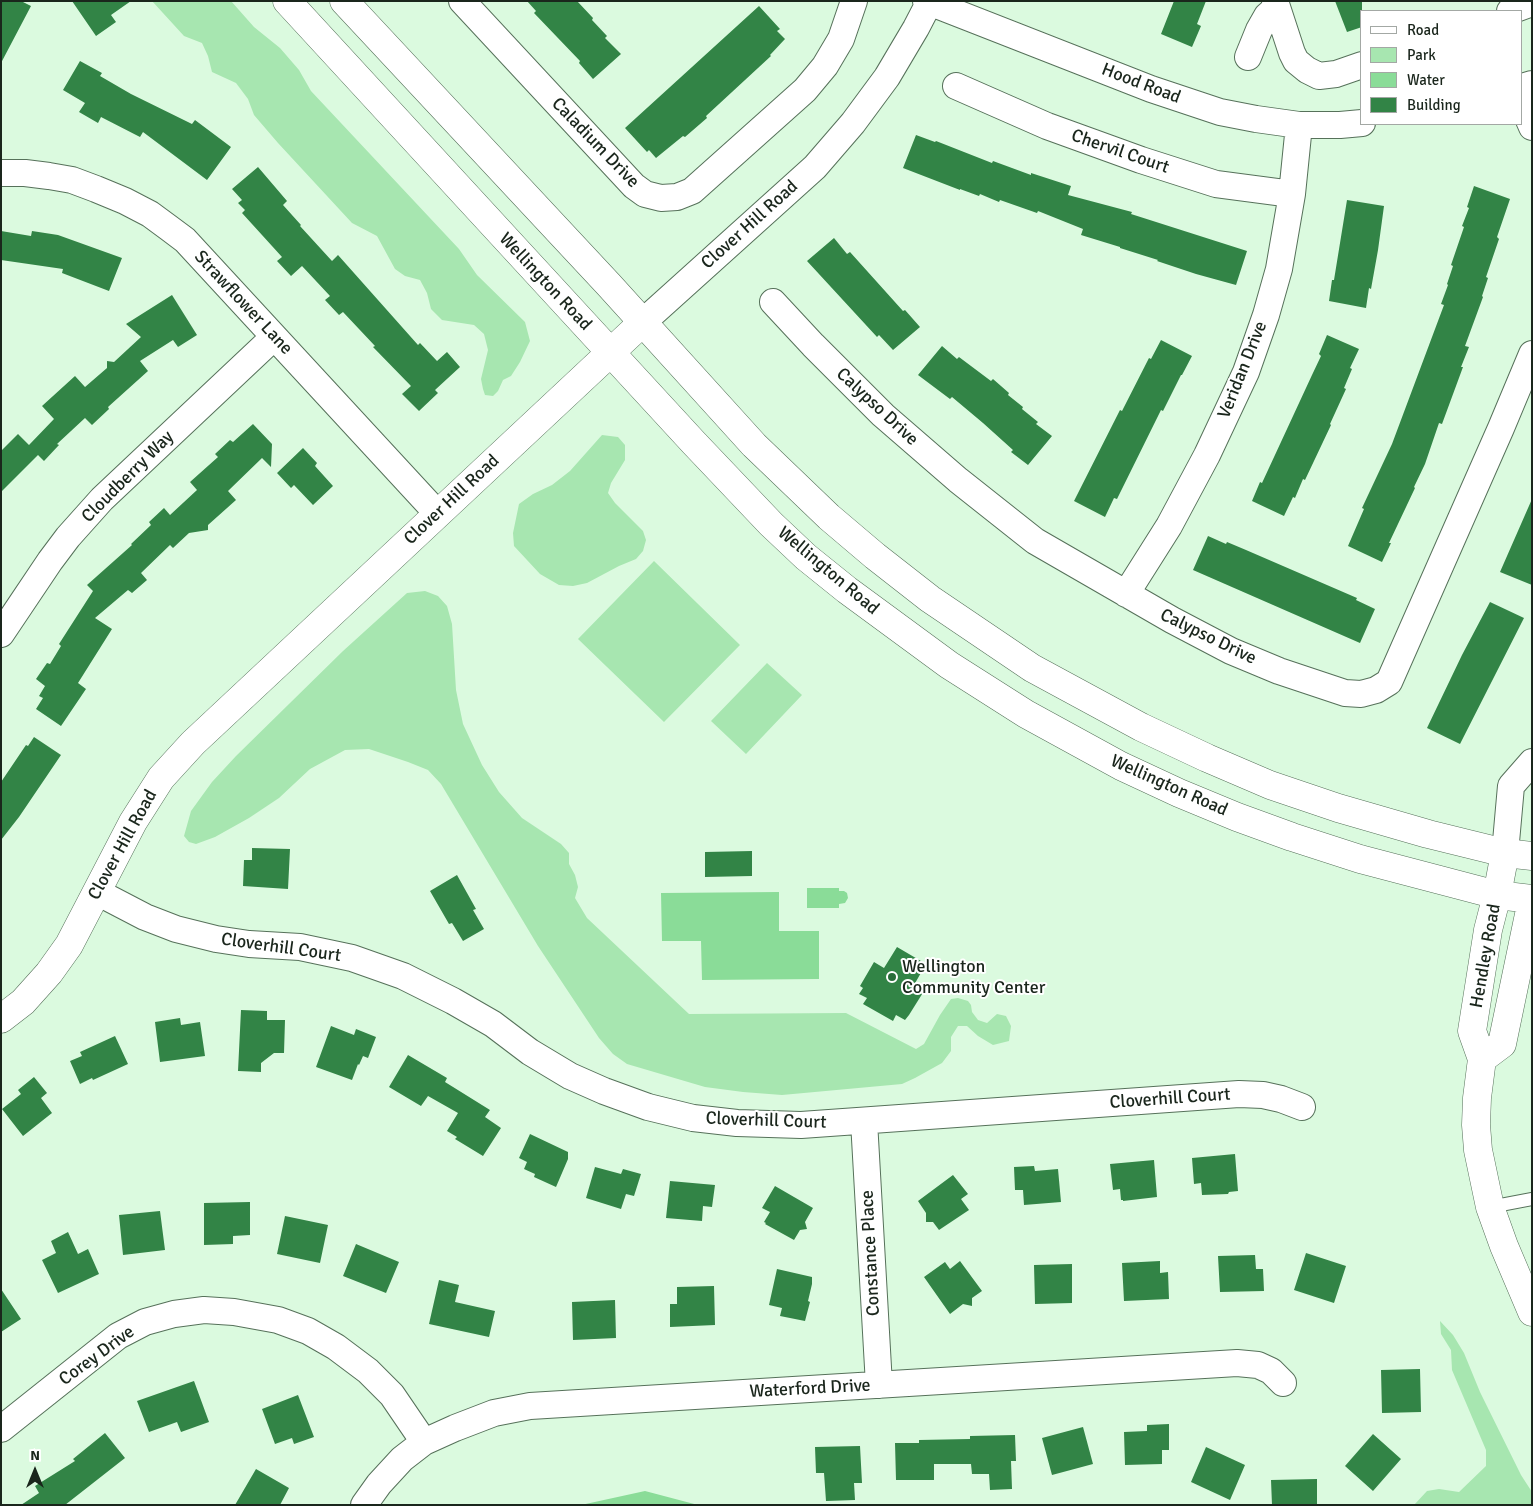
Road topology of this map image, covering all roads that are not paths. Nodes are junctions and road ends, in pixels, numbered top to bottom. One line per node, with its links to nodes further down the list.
1 (287, 1): 21 (main road, Wellington Road)
2 (344, 1): 19 (main road)
3 (462, 1): 4 (street, Caladium Drive)
4 (854, 1)
5 (928, 2): 14 (street, Hood Road); 19 (street, Clover Hill Road)
6 (1276, 4): 9 (street); 10 (street)
7 (1532, 4): 8 (street)
8 (1513, 10)
9 (1248, 57)
10 (1360, 66)
11 (956, 86): 17 (street, Chervil Court)
12 (1523, 106): 15 (street)
13 (1360, 123): 14 (street, Hood Road)
14 (1299, 125): 17 (street, Veridan Drive)
15 (1532, 127)
16 (1, 173): 20 (street, Strawflower Lane)
17 (1292, 194): 24 (street, Veridan Drive)
18 (773, 302): 24 (street, Calypso Drive)
19 (643, 322): 21 (main road, Clover Hill Road); 27 (main road)
20 (274, 337): 23 (street, Strawflower Lane); 25 (street, Cloudberry Way)
21 (610, 352): 23 (main road, Clover Hill Road); 30 (main road, Wellington Road)
22 (1532, 354): 24 (street, Calypso Drive)
23 (437, 513): 29 (main road, Clover Hill Road)
24 (1126, 594)
25 (1, 634)
26 (1532, 762): 27 (street)
27 (1505, 853): 28 (main road); 30 (main road, Hendley Road)
28 (1532, 856)
29 (97, 892): 32 (main road, Clover Hill Road); 35 (street, Cloverhill Court)
30 (1497, 895): 31 (main road, Wellington Road); 33 (main road, Hendley Road)
31 (1532, 900): 33 (main road, Hendley Road)
32 (1, 1019)
33 (1482, 1059): 37 (main road, Hendley Road)
34 (1302, 1107): 35 (street, Cloverhill Court)
35 (864, 1121): 40 (street, Constance Place)
36 (1532, 1199): 37 (lane)
37 (1490, 1207): 38 (main road, Hendley Road)
38 (1532, 1312)
39 (1283, 1383): 40 (street, Waterford Drive)
40 (879, 1384): 42 (street, Waterford Drive)
41 (1, 1429): 42 (street, Corey Drive)
42 (424, 1442): 43 (street, Waterford Drive)
43 (364, 1505)

